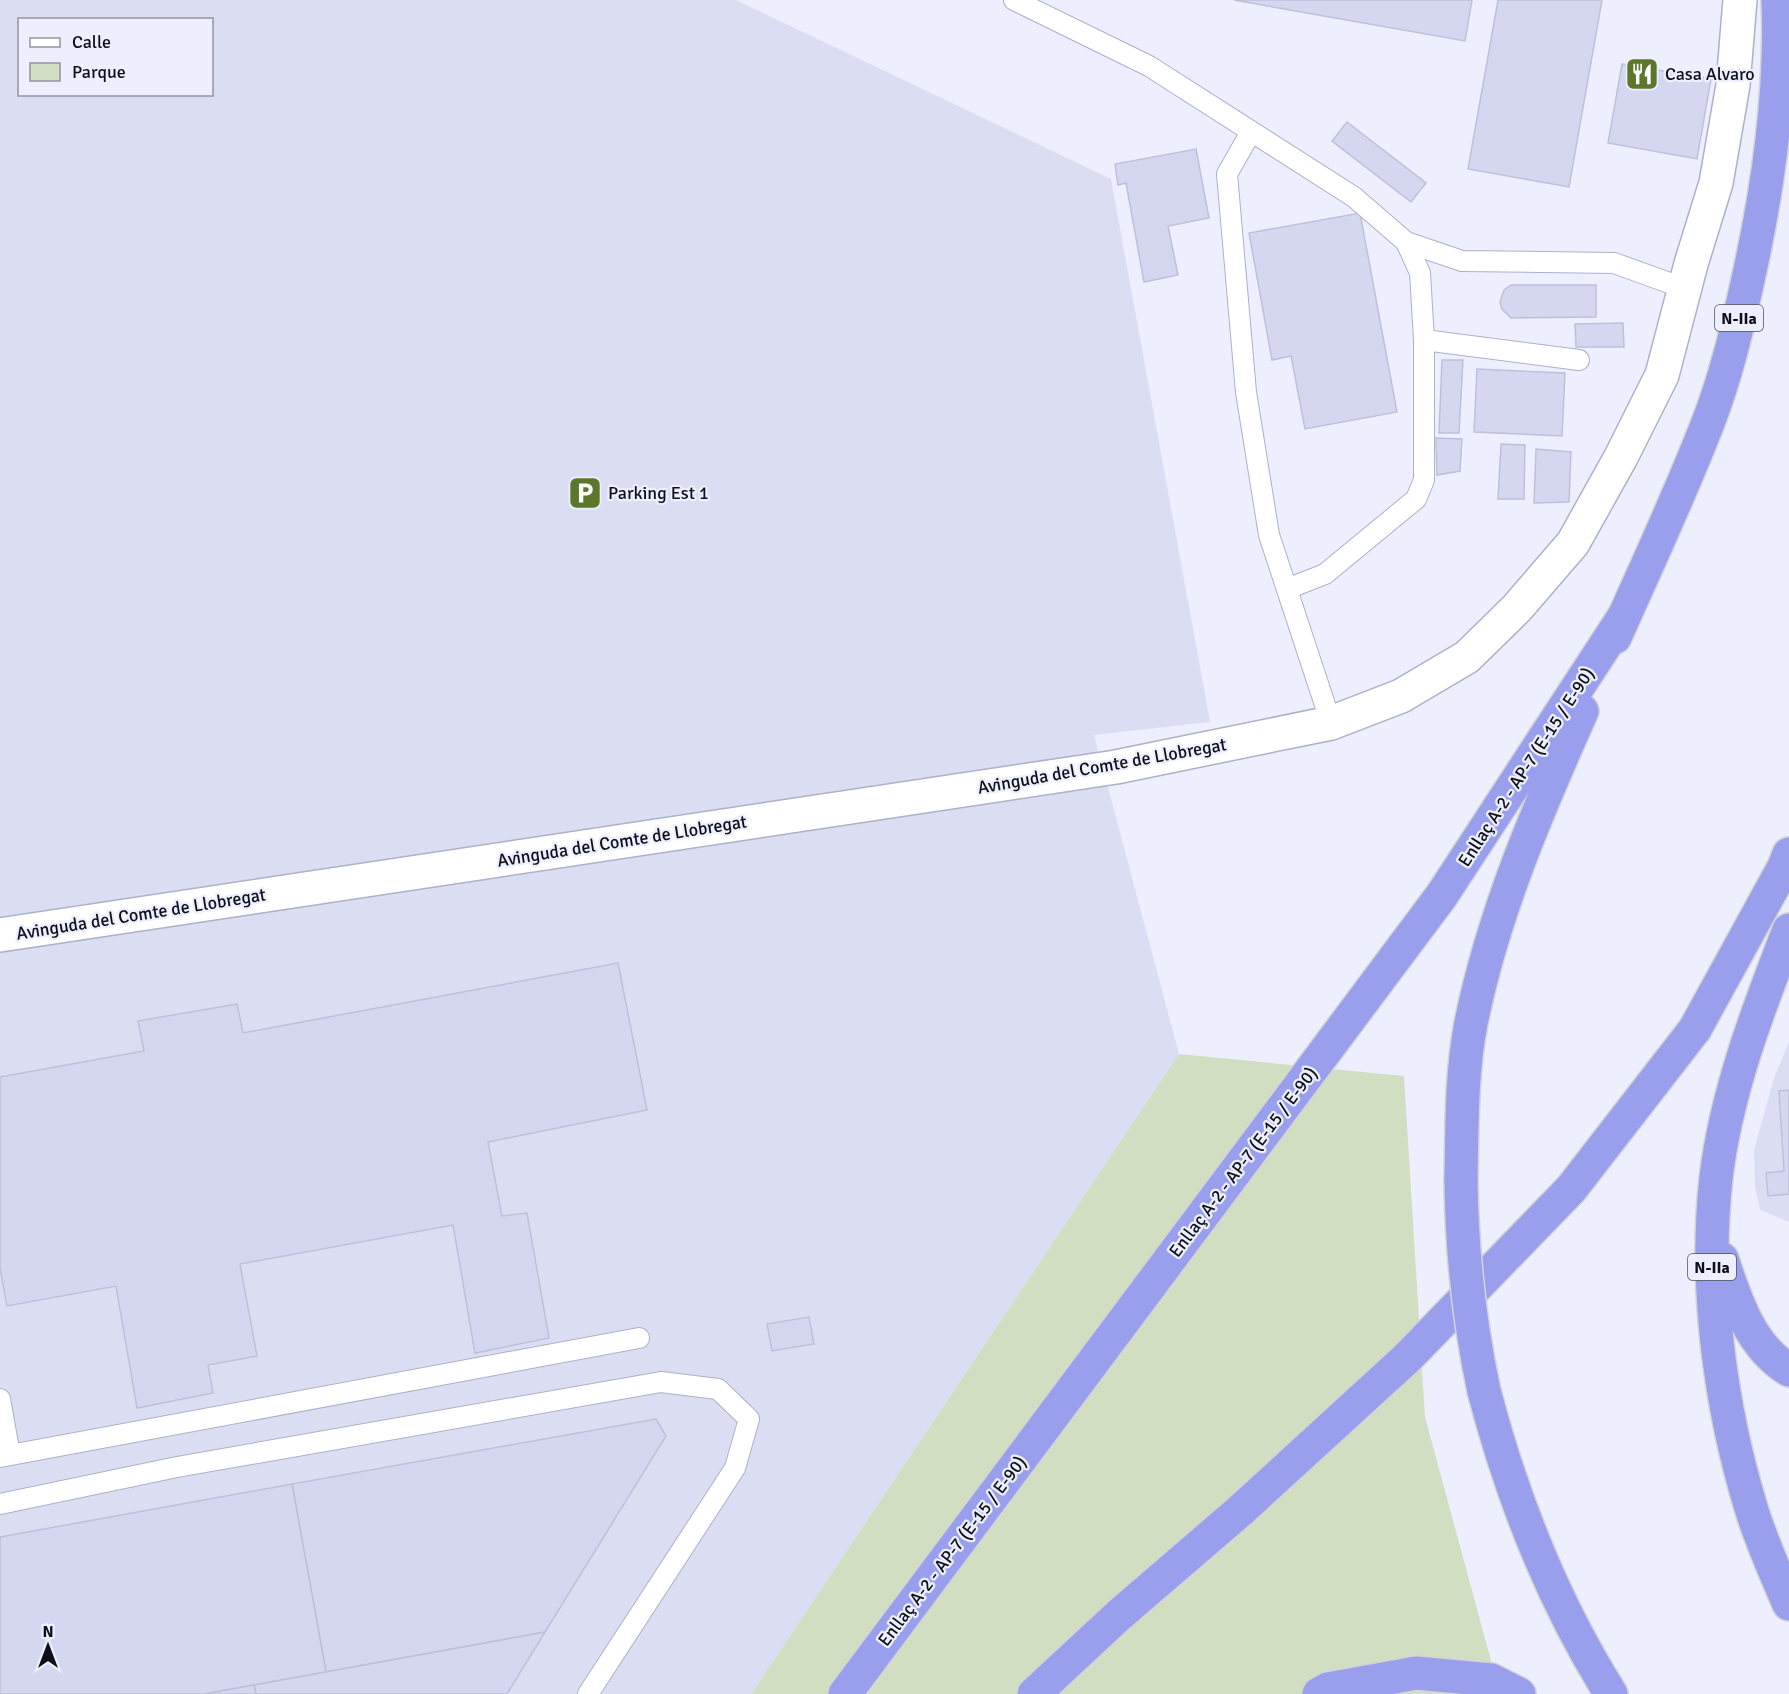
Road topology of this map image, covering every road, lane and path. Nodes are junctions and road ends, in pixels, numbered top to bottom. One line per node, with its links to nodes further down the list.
1 (1014, 0): 4 (lane)
2 (1740, 0): 6 (street, Avinguda del Comte de Llobregat)
3 (1778, 0): 10 (highway, N-IIa)
4 (1251, 132): 5 (lane); 9 (lane)
5 (1406, 242): 6 (lane); 7 (lane)
6 (1686, 289): 11 (street, Avinguda del Comte de Llobregat)
7 (1424, 340): 8 (lane); 9 (lane)
8 (1579, 360)
9 (1287, 589): 11 (lane)
10 (1623, 618): 23 (highway, Enllaç A-2 - AP-7 (E-15 / E-90)); 27 (highway, N-IIa, bridge)
11 (1331, 723): 14 (street, Avinguda del Comte de Llobregat)
12 (1789, 854): 24 (highway)
13 (1789, 930): 15 (highway, N-IIa)
14 (0, 935)
15 (1712, 1224): 17 (highway); 21 (highway, N-IIa)
16 (639, 1338): 19 (lane)
17 (1789, 1370)
18 (0, 1399): 19 (lane)
19 (5, 1456)
20 (0, 1504): 22 (lane)
21 (1789, 1604)
22 (588, 1694)
23 (845, 1694)
24 (1034, 1694)
25 (1319, 1694): 26 (highway)
26 (1519, 1694)
27 (1611, 1694)

